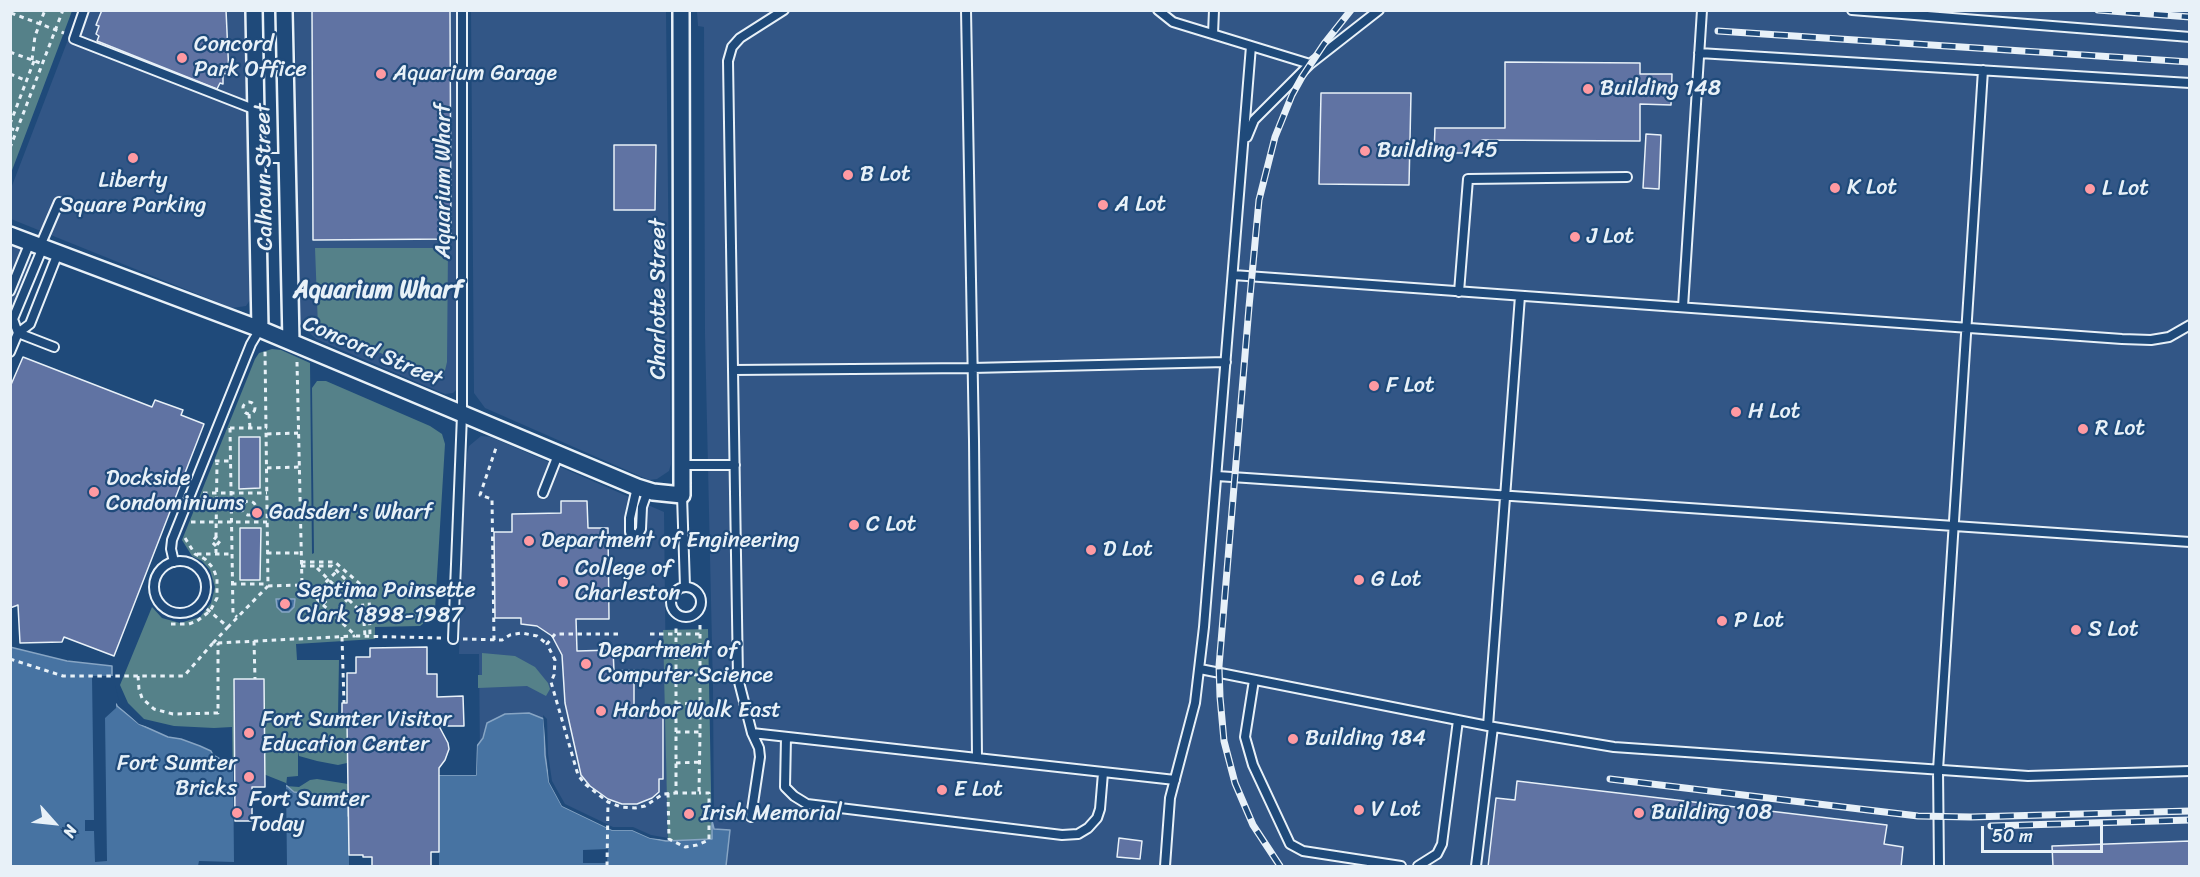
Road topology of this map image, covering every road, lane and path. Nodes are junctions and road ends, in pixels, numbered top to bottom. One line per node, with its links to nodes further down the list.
1 (45, 10): 16 (path)
2 (63, 10): 24 (path)
3 (84, 10): 30 (lane)
4 (254, 10): 30 (street, Calhoun Street)
5 (284, 10): 37 (street, Calhoun Street)
6 (462, 10): 61 (lane, Aquarium Wharf)
7 (681, 10): 73 (street, Charlotte Street)
8 (784, 10): 59 (lane)
9 (966, 10): 58 (lane)
10 (1158, 10): 18 (lane)
11 (1214, 10): 18 (lane)
12 (1379, 10): 25 (lane)
13 (1702, 10): 22 (lane)
14 (1852, 10): 19 (lane)
15 (11, 13): 16 (path)
16 (40, 24): 17 (path); 23 (path)
17 (52, 29)
18 (1213, 34): 20 (lane)
19 (2190, 37)
20 (1251, 46): 25 (lane); 35 (lane)
21 (10, 52): 23 (path)
22 (1699, 53): 26 (lane); 47 (lane)
23 (33, 60): 24 (path); 28 (path)
24 (43, 64): 33 (path)
25 (1310, 64): 35 (lane)
26 (1983, 70): 29 (lane); 49 (lane)
27 (10, 74): 28 (path)
28 (27, 81): 31 (path)
29 (2190, 84)
30 (256, 110): 36 (street, Calhoun Street)
31 (10, 124)
32 (10, 128): 33 (path)
33 (17, 131): 34 (path)
34 (10, 148)
35 (1244, 150): 43 (lane)
36 (257, 158): 37 (lane); 50 (street, Calhoun Street)
37 (288, 158): 52 (street, Calhoun Street)
38 (1627, 177): 45 (lane)
39 (59, 202): 41 (lane)
40 (10, 235): 41 (street, Concord Street)
41 (38, 245): 42 (street, Concord Street); 44 (lane); 51 (lane)
42 (58, 253): 50 (street, Concord Street); 51 (lane)
43 (1233, 275): 45 (lane); 57 (lane)
44 (10, 291)
45 (1459, 292): 46 (lane)
46 (1520, 296): 47 (lane); 87 (lane)
47 (1683, 308): 49 (lane)
48 (2190, 325): 49 (lane)
49 (1966, 328): 101 (lane)
50 (260, 329): 52 (street, Concord Street); 108 (lane)
51 (18, 333): 53 (lane); 55 (lane)
52 (291, 342): 61 (street, Concord Street)
53 (54, 347)
54 (265, 350): 64 (path)
55 (10, 352)
56 (297, 361): 65 (path)
57 (1226, 362): 58 (lane); 78 (lane)
58 (972, 368): 59 (lane); 162 (lane)
59 (734, 370): 74 (lane)
60 (249, 414): 63 (path)
61 (462, 415): 70 (street, Concord Street); 140 (lane, Aquarium Wharf)
62 (230, 428): 63 (path); 67 (path); 72 (path)
63 (250, 428): 64 (path)
64 (267, 428): 66 (path)
65 (299, 433): 66 (path); 75 (path)
66 (267, 434): 76 (path)
67 (224, 439)
68 (498, 444): 141 (path)
69 (220, 450): 71 (path)
70 (558, 454): 80 (street, Concord Street); 85 (lane)
71 (216, 461): 72 (path); 77 (path); 81 (path)
72 (231, 461): 82 (path)
73 (682, 465): 74 (lane); 86 (street, Charlotte Street)
74 (735, 465): 160 (lane)
75 (299, 467): 76 (path); 104 (path)
76 (267, 468): 84 (path)
77 (211, 472)
78 (1216, 476): 87 (lane); 147 (lane)
79 (207, 483): 81 (path)
80 (643, 489): 80 (lane); 86 (street, Concord Street)
81 (217, 493): 82 (path); 89 (path)
82 (231, 493): 83 (path); 90 (path)
83 (249, 493): 84 (path); 88 (path)
84 (267, 493): 93 (path)
85 (543, 493)
86 (682, 495): 117 (lane, Charlotte Street)
87 (1505, 497): 101 (lane); 157 (lane)
88 (249, 501): 91 (path); 92 (path)
89 (217, 508): 90 (path); 97 (path)
90 (231, 508): 91 (path); 98 (path)
91 (242, 508): 95 (path)
92 (256, 508): 93 (path); 95 (path)
93 (267, 508): 100 (path)
94 (195, 512): 96 (path)
95 (249, 515): 99 (path)
96 (191, 522): 97 (path); 105 (path)
97 (217, 522): 98 (path); 106 (path)
98 (231, 522): 99 (path); 107 (path)
99 (249, 522): 100 (path)
100 (267, 522): 103 (path)
101 (1954, 527): 102 (lane); 165 (lane)
102 (2190, 542)
103 (267, 553): 104 (path); 115 (path)
104 (301, 553): 109 (path)
105 (195, 554): 106 (path); 124 (path)
106 (216, 554): 107 (path)
107 (231, 554): 114 (path)
108 (174, 562): 122 (lane); 122 (lane)
109 (301, 564): 110 (path); 116 (path); 138 (path)
110 (316, 566): 111 (path); 112 (path)
111 (337, 572): 112 (path); 113 (path)
112 (329, 580): 118 (path); 120 (path)
113 (346, 580): 118 (path); 119 (path)
114 (232, 584): 115 (path); 127 (path)
115 (268, 585): 116 (path); 127 (path)
116 (302, 585): 120 (path)
117 (686, 586)
118 (338, 589): 121 (path); 123 (path)
119 (356, 590): 121 (path); 126 (path)
120 (313, 596): 123 (path)
121 (348, 599): 125 (path); 126 (path)
122 (200, 603): 124 (path)
123 (323, 604): 125 (path)
124 (210, 611): 128 (path); 131 (path)
125 (333, 615): 136 (path)
126 (364, 616): 137 (path)
127 (237, 617): 131 (path)
128 (171, 624)
129 (700, 625): 135 (path)
130 (676, 626): 134 (path)
131 (228, 627): 144 (path)
132 (618, 634): 145 (path)
133 (650, 634): 134 (path)
134 (676, 634): 135 (path); 148 (path)
135 (700, 634): 149 (path)
136 (356, 636): 137 (path); 139 (path)
137 (365, 636): 138 (path)
138 (370, 636): 140 (path)
139 (342, 637): 142 (path); 153 (path)
140 (453, 639): 141 (path)
141 (494, 640): 145 (path)
142 (254, 641): 143 (path); 151 (path)
143 (218, 643): 144 (path); 150 (path)
144 (212, 644): 150 (path)
145 (547, 644): 172 (path)
146 (10, 659): 150 (path)
147 (1200, 669): 152 (lane); 168 (lane)
148 (676, 674): 149 (path); 155 (path)
149 (700, 675): 154 (path)
150 (138, 676)
151 (255, 679)
152 (1254, 680): 156 (lane); 176 (lane)
153 (344, 703)
154 (699, 703): 155 (path); 159 (path)
155 (676, 704): 158 (path)
156 (1458, 720): 157 (lane); 177 (lane)
157 (1490, 727): 165 (lane); 178 (lane)
158 (676, 732): 159 (path); 164 (path)
159 (700, 732): 163 (path)
160 (752, 733): 161 (lane); 173 (lane)
161 (786, 737): 162 (lane); 167 (lane)
162 (976, 757): 167 (lane)
163 (700, 762): 164 (path); 171 (path)
164 (676, 763): 170 (path)
165 (1938, 770): 166 (lane); 179 (lane)
166 (2190, 771)
167 (1103, 773): 168 (lane)
168 (1175, 780): 175 (lane)
169 (668, 793): 170 (path); 171 (path); 172 (path)
170 (676, 793): 171 (path)
171 (699, 793)
172 (608, 802): 174 (path)
173 (751, 818)
174 (607, 867)
175 (1165, 867)
176 (1401, 867)
177 (1418, 867)
178 (1476, 867)
179 (1939, 867)

